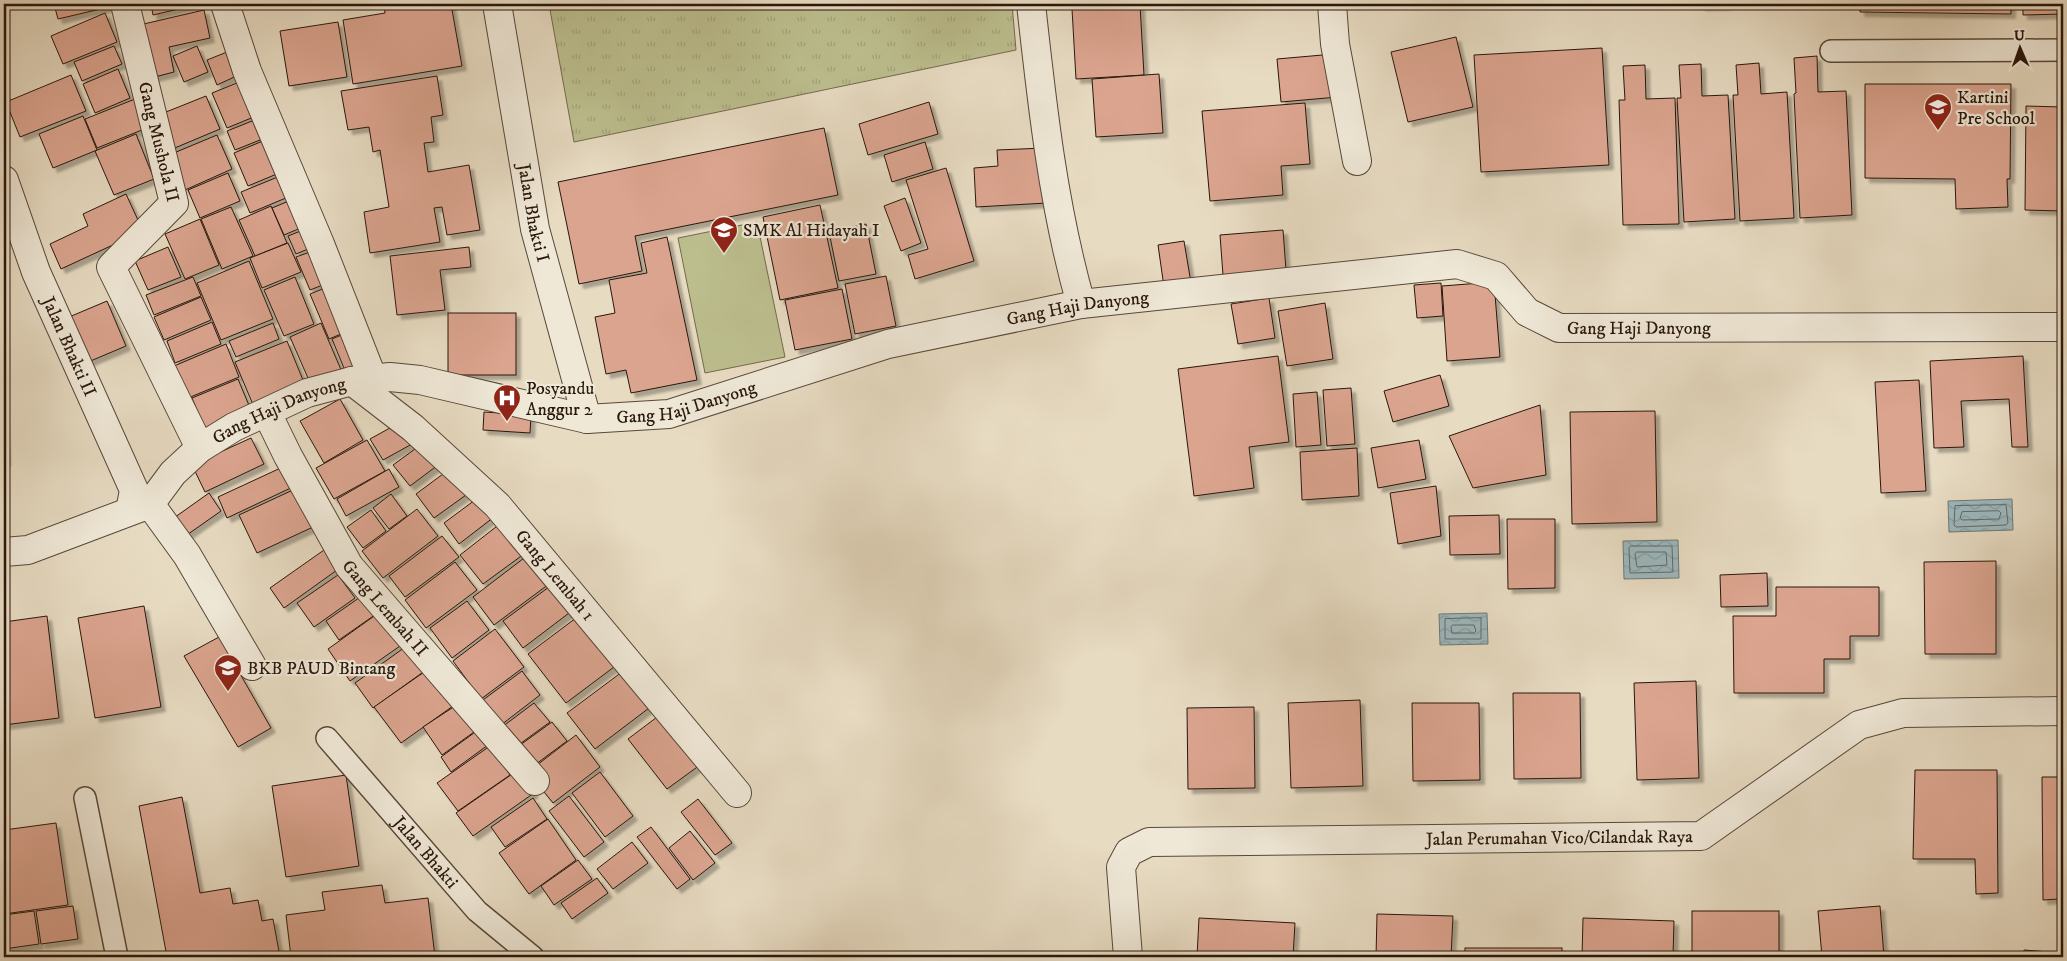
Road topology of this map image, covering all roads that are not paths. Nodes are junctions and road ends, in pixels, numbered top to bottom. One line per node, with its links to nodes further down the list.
1 (125, 4): 15 (street, Gang Mushola II)
2 (225, 4): 12 (street)
3 (497, 4): 14 (street, Jalan Bhakti I)
4 (1031, 4): 10 (street)
5 (1332, 4): 8 (street)
6 (2063, 50): 7 (lane)
7 (1831, 51)
8 (1357, 160)
9 (4, 180): 16 (street, Jalan Bhakti II)
10 (1081, 304): 11 (street, Gang Haji Danyong); 14 (street, Gang Haji Danyong)
11 (2063, 327)
12 (362, 380): 13 (street, Gang Haji Danyong); 14 (street, Gang Haji Danyong); 22 (street, Gang Lembah 1)
13 (267, 413): 15 (street, Gang Haji Danyong); 21 (street, Gang Lembah II)
14 (587, 419)
15 (200, 448): 16 (street, Gang Haji Danyong)
16 (140, 508): 17 (street); 18 (street)
17 (4, 552)
18 (252, 666)
19 (2063, 711): 26 (street, Jalan Perumahan Vico/Cilandak Raya)
20 (327, 738): 25 (lane, Jalan Bhakti)
21 (535, 781)
22 (737, 793)
23 (85, 798): 24 (lane)
24 (117, 957)
25 (533, 957)
26 (1128, 957)

